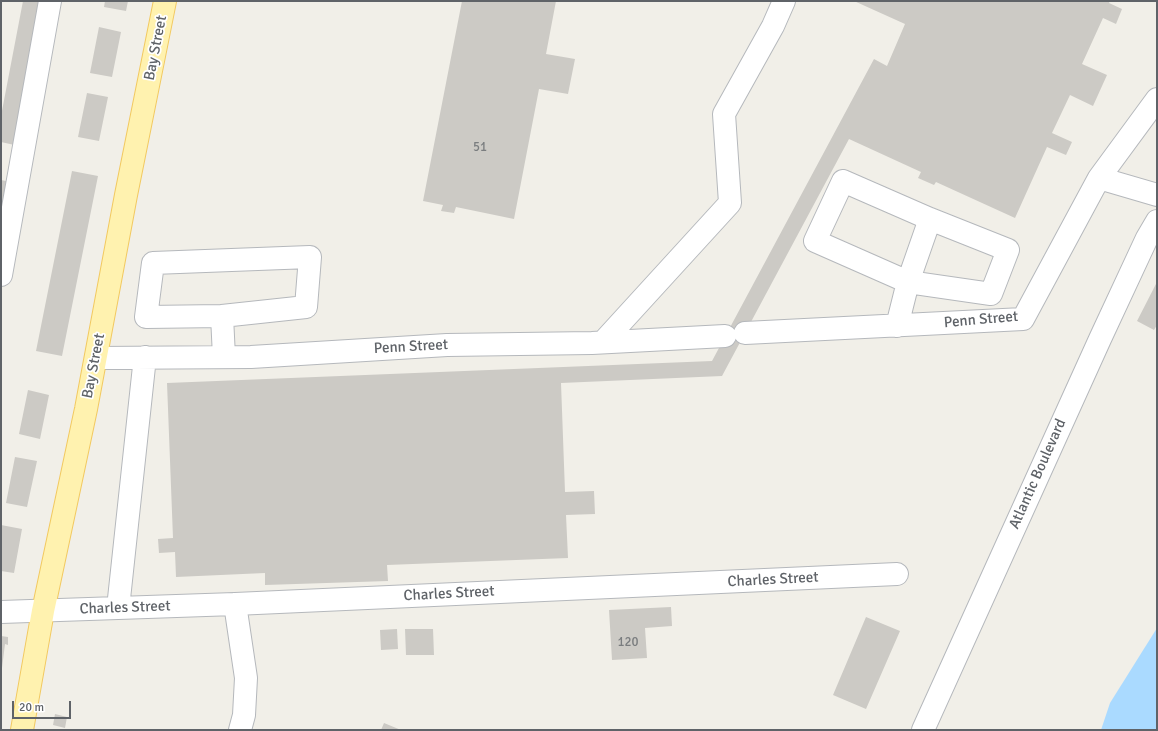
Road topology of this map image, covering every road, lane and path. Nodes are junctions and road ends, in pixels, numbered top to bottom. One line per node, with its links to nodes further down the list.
1 (50, 1): 9 (street)
2 (166, 1): 16 (main road, Bay Street)
3 (784, 1): 13 (street)
4 (1157, 99): 5 (street)
5 (1099, 178): 6 (street); 12 (street, Penn Street)
6 (1157, 195)
7 (930, 219): 10 (street); 10 (street); 10 (street)
8 (1157, 221): 24 (street, Atlantic Boulevard)
9 (1, 275)
10 (908, 282): 12 (street)
11 (222, 316): 11 (street); 15 (street)
12 (897, 326): 13 (street, Penn Street)
13 (602, 342): 15 (street, Penn Street)
14 (145, 357): 15 (street, Penn Street); 16 (street, Penn Street); 19 (street)
15 (224, 357)
16 (96, 358): 20 (main road, Bay Street)
17 (897, 574): 18 (street, Charles Street)
18 (235, 604): 19 (street, Charles Street); 23 (street)
19 (118, 608): 20 (street, Charles Street)
20 (43, 611): 21 (street, Charles Street); 22 (main road, Bay Street)
21 (1, 612)
22 (22, 730)
23 (240, 730)
24 (923, 730)

